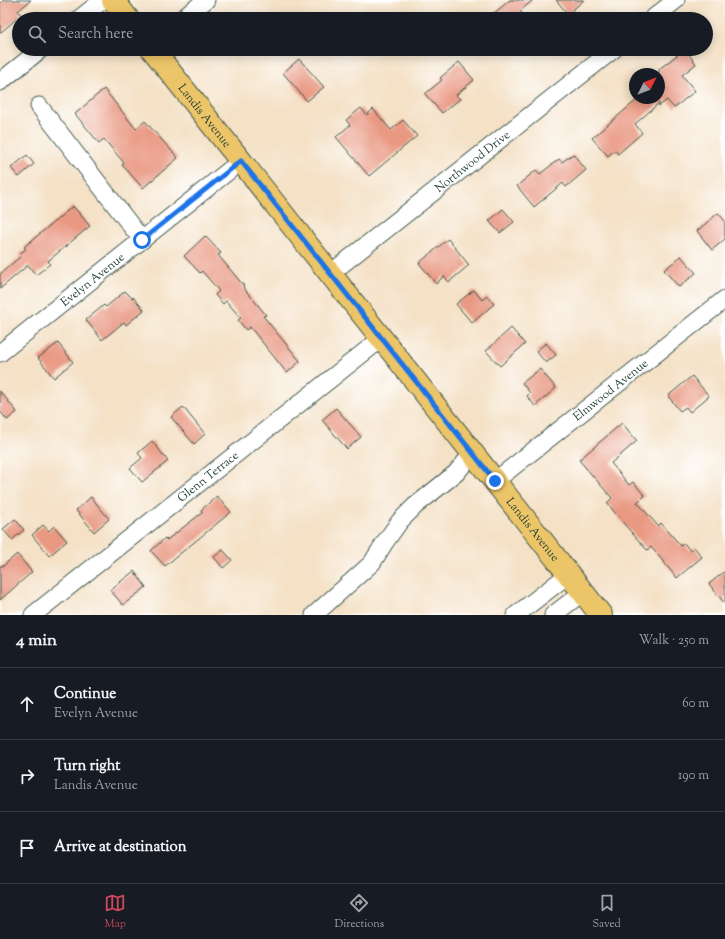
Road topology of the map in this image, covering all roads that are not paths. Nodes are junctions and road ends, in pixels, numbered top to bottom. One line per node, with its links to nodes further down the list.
1 (103, 0): 5 (street)
2 (113, 0): 6 (main road)
3 (206, 0): 7 (street)
4 (676, 0): 8 (street)
5 (88, 12)
6 (122, 12)
7 (191, 12)
8 (661, 12)
9 (32, 56): 12 (street)
10 (158, 56): 14 (main road, Landis Avenue)
11 (605, 56): 16 (street, Northwood Drive)
12 (0, 82)
13 (39, 106): 15 (street)
14 (241, 161): 15 (street, Evelyn Avenue); 16 (main road, Landis Avenue)
15 (142, 240): 19 (street, Evelyn Avenue)
16 (331, 273): 18 (main road, Landis Avenue)
17 (725, 299): 21 (street, Elmwood Avenue)
18 (382, 338): 20 (main road, Landis Avenue); 24 (street, Glenn Terrace)
19 (0, 353)
20 (473, 453): 21 (main road, Landis Avenue); 25 (street)
21 (495, 481): 22 (main road, Landis Avenue)
22 (569, 574): 23 (main road, Landis Avenue); 26 (street)
23 (583, 592): 27 (street); 28 (main road, Landis Avenue)
24 (33, 615)
25 (314, 615)
26 (516, 615)
27 (553, 615)
28 (601, 615)

